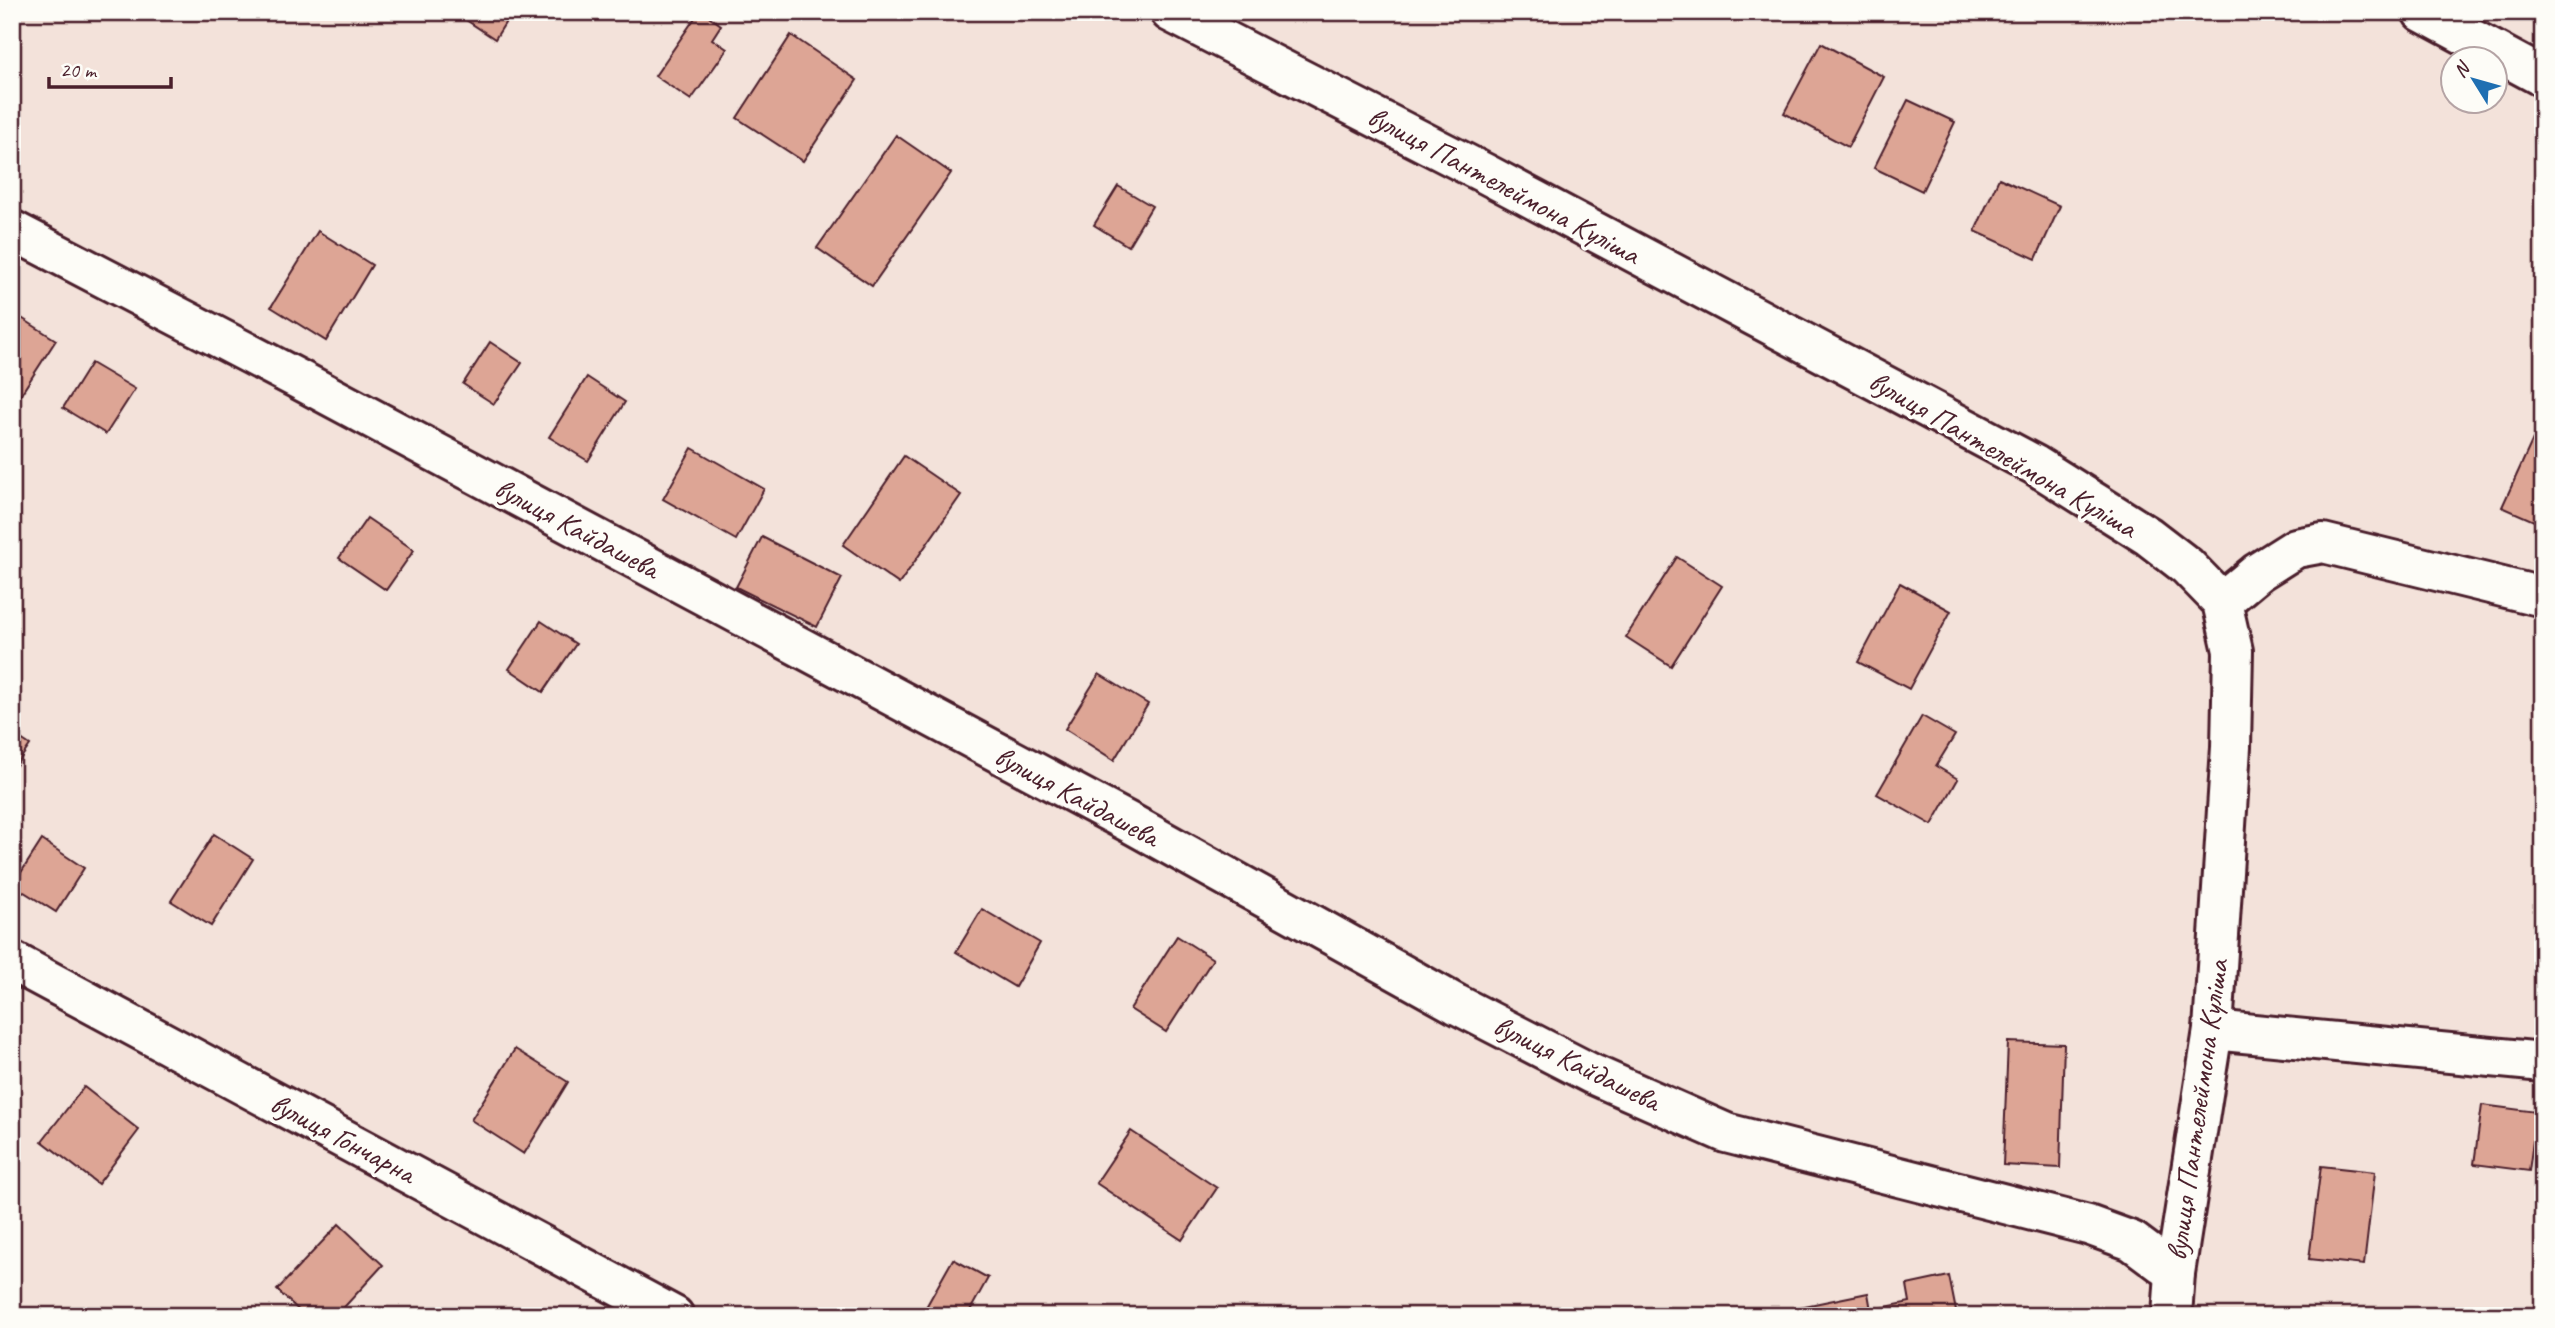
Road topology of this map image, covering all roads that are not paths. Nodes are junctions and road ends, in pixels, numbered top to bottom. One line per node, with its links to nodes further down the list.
1 (1170, 12): 6 (street, вулиця Пантелеймона Куліша)
2 (2422, 12): 3 (street)
3 (2543, 77)
4 (12, 230): 10 (street, вулиця Кайдашева)
5 (2543, 597): 6 (street)
6 (2222, 602): 8 (street, вулиця Пантелеймона Куліша)
7 (12, 961): 11 (street, вулиця Гончарна)
8 (2213, 1030): 9 (street); 10 (street, вулиця Пантелеймона Куліша)
9 (2543, 1062)
10 (2175, 1273): 12 (street, вулиця Пантелеймона Куліша)
11 (674, 1316)
12 (2172, 1316)

